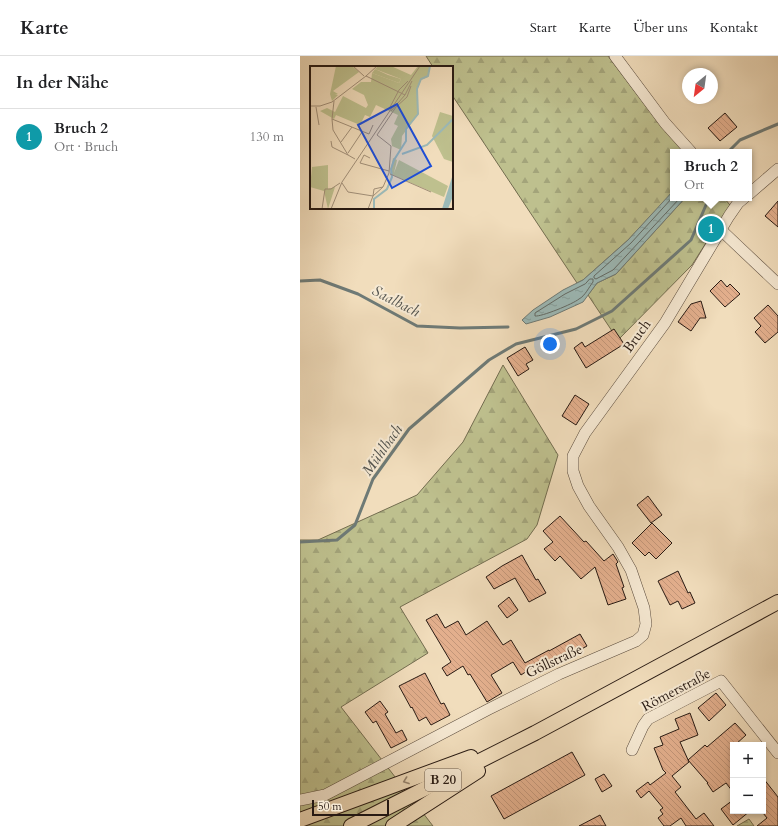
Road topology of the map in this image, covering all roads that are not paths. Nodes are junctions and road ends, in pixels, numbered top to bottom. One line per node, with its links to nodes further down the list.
1 (615, 56): 2 (street)
2 (687, 149)
3 (778, 169): 4 (street)
4 (752, 191)
5 (738, 201): 6 (street, Bruch)
6 (721, 230): 7 (street); 8 (street, Bruch)
7 (778, 284)
8 (573, 456): 14 (street, Göllstraße)
9 (778, 602): 10 (main road, B 20)
10 (535, 733): 15 (main road, one-way to 15); 16 (main road, B 20); 17 (main road)
11 (774, 741): 12 (street, Römerstraße); 13 (street, Römerstraße)
12 (632, 750)
13 (778, 753)
14 (300, 800)
15 (300, 820)
16 (351, 826)
17 (393, 826)

